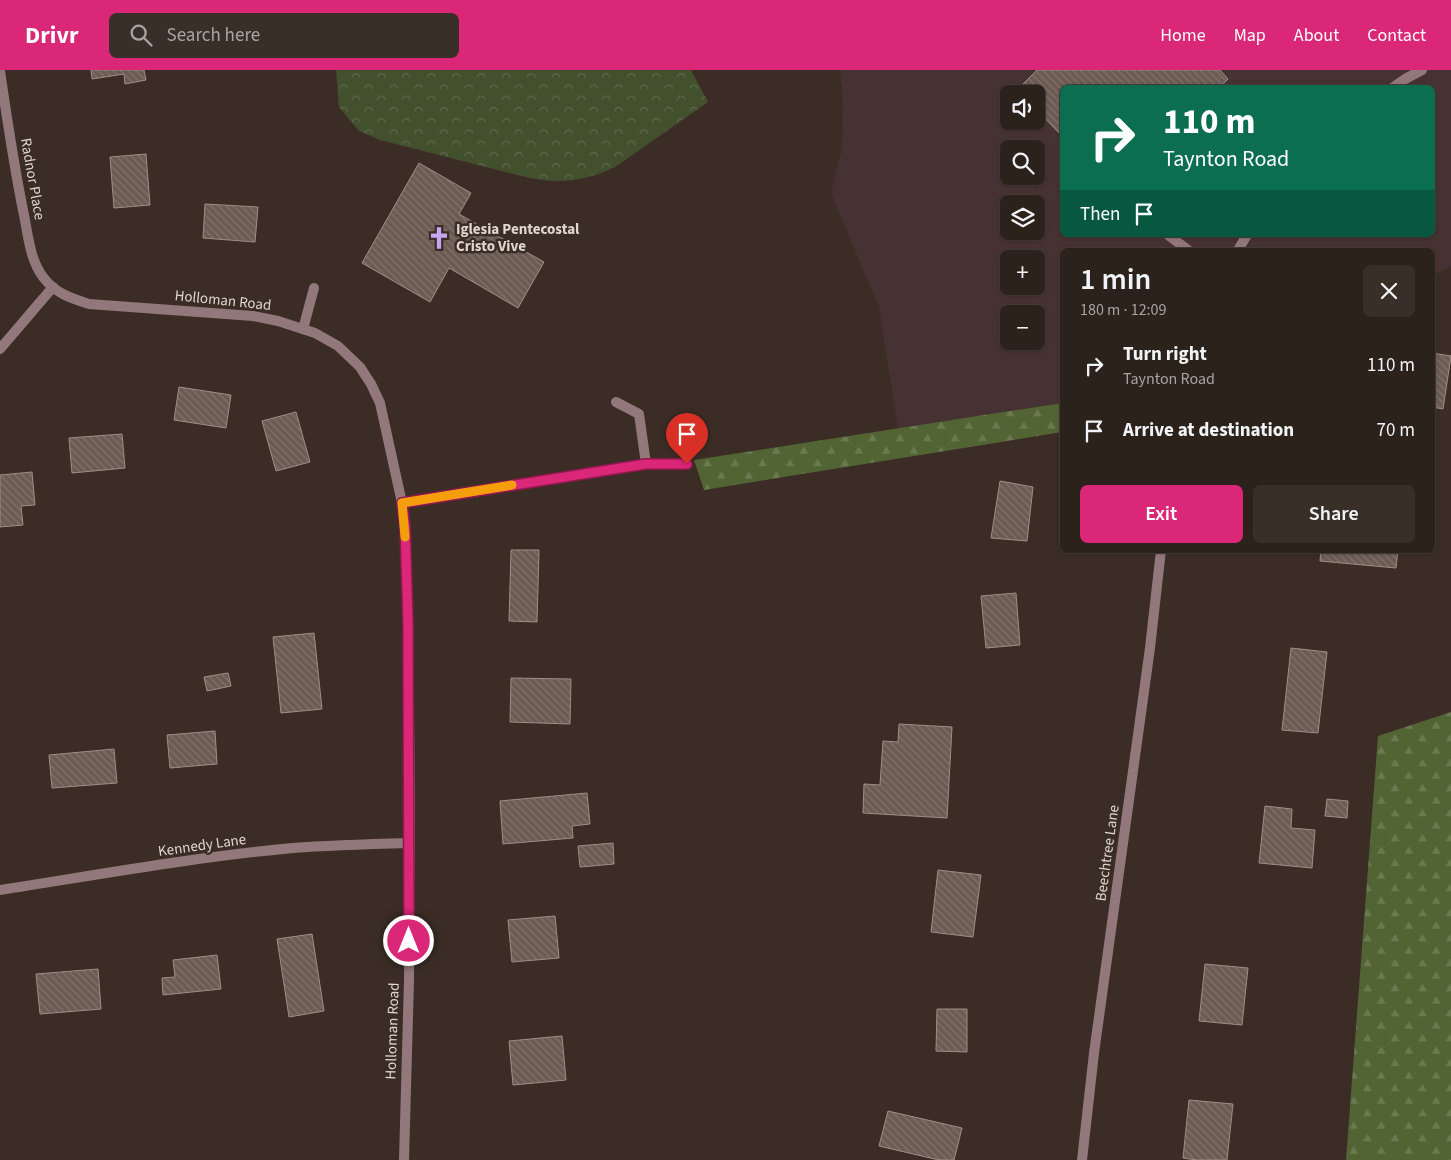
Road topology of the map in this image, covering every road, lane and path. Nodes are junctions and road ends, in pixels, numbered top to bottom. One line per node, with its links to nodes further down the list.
1 (1422, 70): 3 (street)
2 (0, 71): 8 (street, Radnor Place)
3 (1396, 85)
4 (1171, 237): 6 (street)
5 (1246, 237): 7 (street)
6 (1185, 248)
7 (1239, 248)
8 (53, 287): 10 (street, Holloman Road); 11 (street)
9 (314, 288): 10 (street)
10 (303, 329): 15 (street, Holloman Road)
11 (0, 349)
12 (616, 402): 13 (street)
13 (646, 464): 14 (street); 15 (street)
14 (687, 464)
15 (402, 503): 17 (street, Holloman Road)
16 (1161, 553): 20 (street, Beechtree Lane)
17 (410, 843): 18 (street, Kennedy Lane); 19 (street, Holloman Road)
18 (0, 890)
19 (404, 1160)
20 (1082, 1160)

